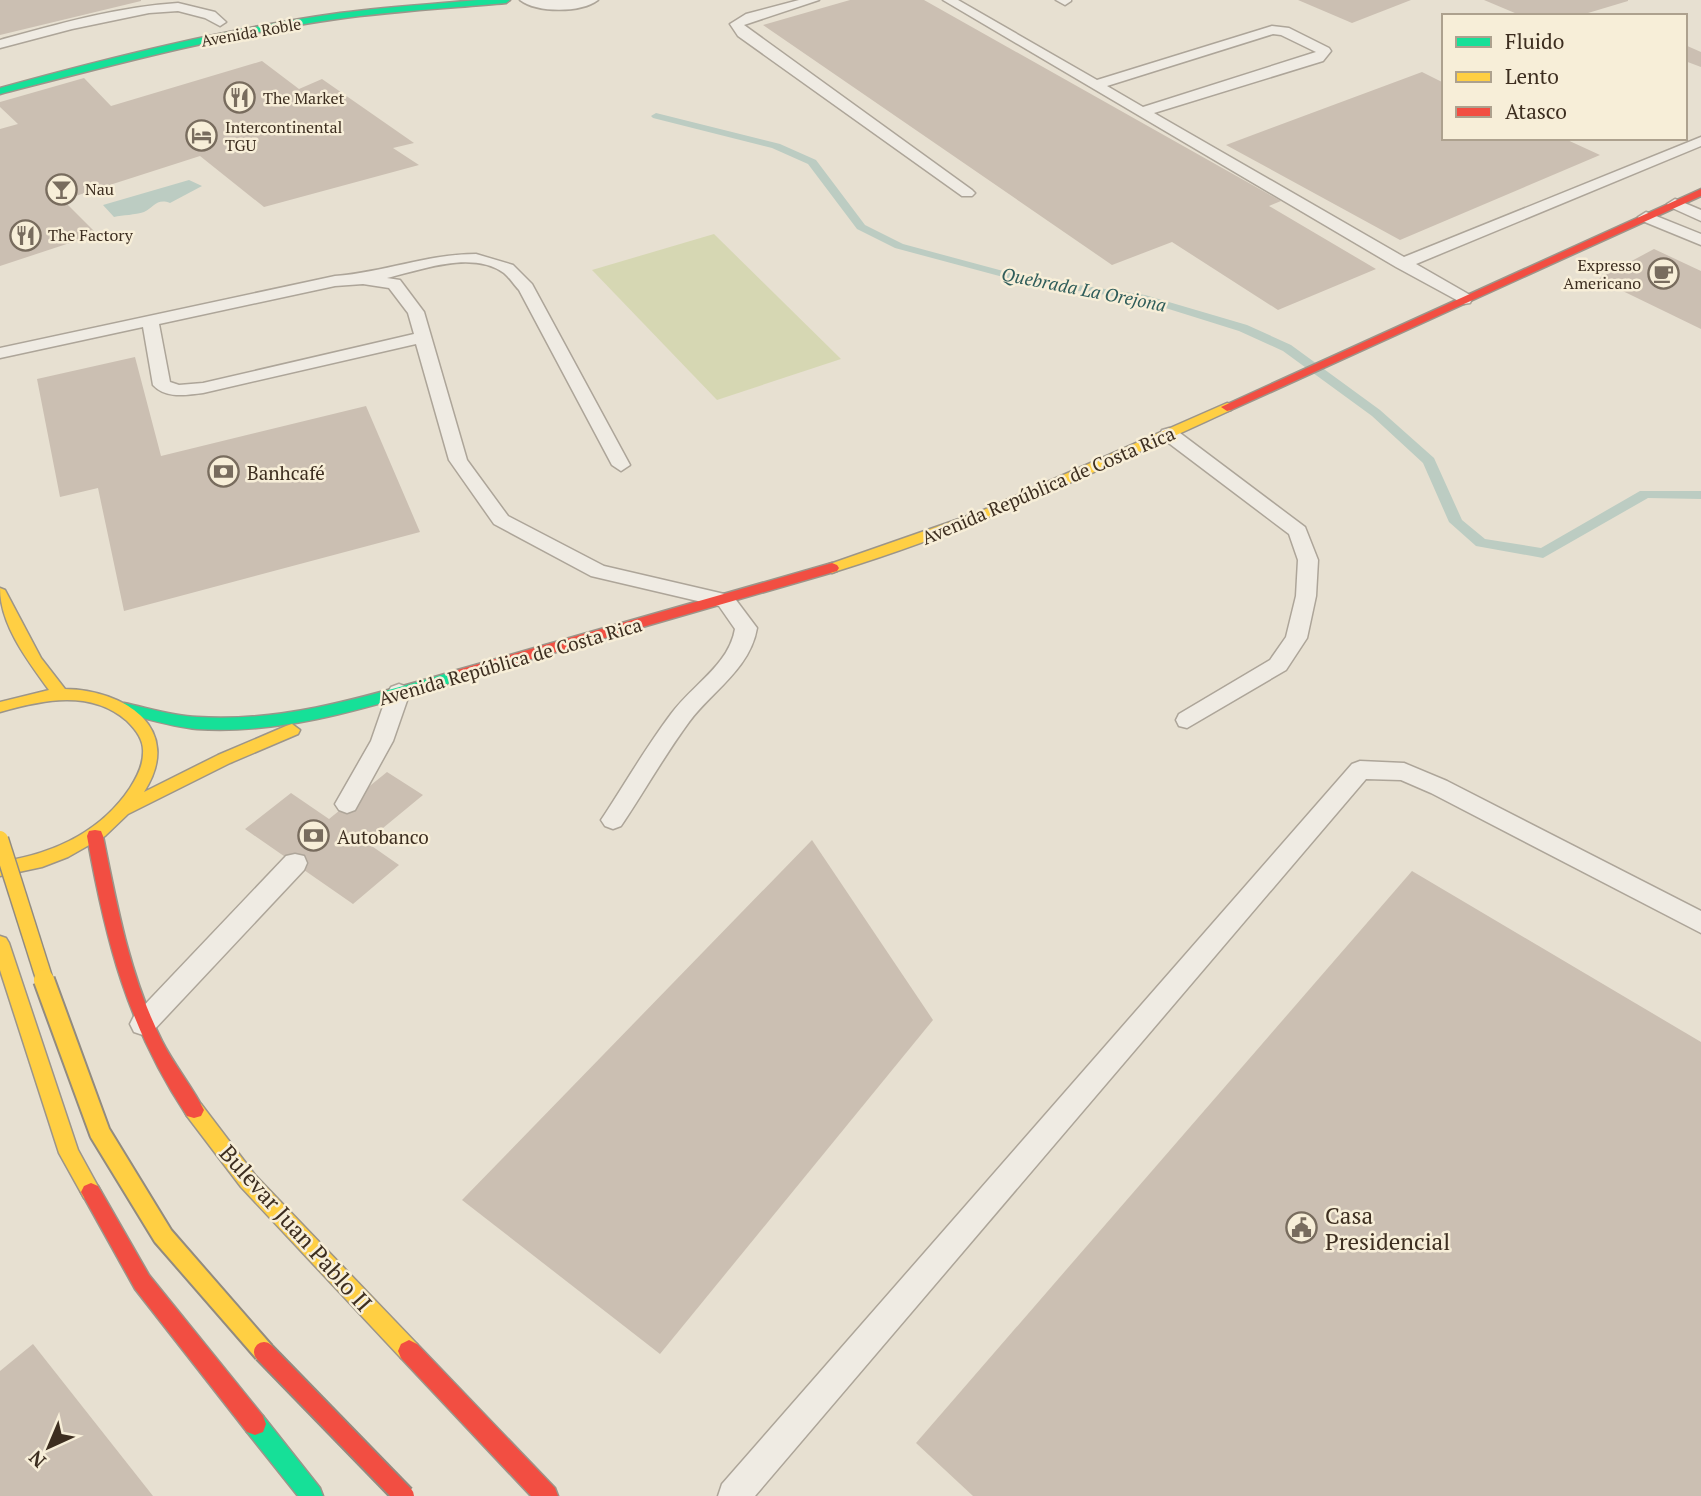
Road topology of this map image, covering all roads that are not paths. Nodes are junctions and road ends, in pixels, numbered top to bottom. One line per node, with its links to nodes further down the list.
1 (341, 0): 8 (main road, Avenida Roble)
2 (506, 0): 7 (main road, Avenida Roble)
3 (526, 0): 4 (lane)
4 (592, 0)
5 (813, 0): 16 (lane)
6 (949, 0): 11 (lane)
7 (401, 5): 12 (main road, Avenida Roble)
8 (220, 22): 9 (lane); 10 (main road, Avenida Roble)
9 (0, 44)
10 (72, 54)
11 (1097, 85): 13 (lane); 13 (lane)
12 (0, 91)
13 (1142, 112): 21 (lane)
14 (1701, 141): 21 (lane)
15 (1701, 192): 17 (main road, Avenida República de Costa Rica)
16 (967, 193)
17 (1675, 204): 18 (lane); 19 (main road, Avenida República de Costa Rica)
18 (1701, 216)
19 (1646, 217): 20 (lane); 23 (main road, Avenida República de Costa Rica)
20 (1701, 240)
21 (1402, 264): 23 (lane)
22 (363, 279): 24 (lane); 25 (lane); 28 (lane)
23 (1464, 299): 27 (main road, Avenida República de Costa Rica)
24 (150, 320): 25 (lane); 26 (lane)
25 (423, 337): 30 (lane)
26 (0, 353)
27 (1169, 434): 30 (main road, Avenida República de Costa Rica); 36 (lane)
28 (621, 465)
29 (0, 593): 32 (main road)
30 (726, 601): 31 (main road, Avenida República de Costa Rica); 39 (lane)
31 (399, 692): 33 (main road, Avenida República de Costa Rica); 37 (lane)
32 (60, 694): 34 (main road, Avenida República de Costa Rica); 35 (main road, Avenida República de Costa Rica)
33 (366, 701): 35 (main road, Avenida República de Costa Rica); 38 (main road, Avenida República de Costa Rica)
34 (0, 707)
35 (124, 708): 38 (main road)
36 (1186, 720)
37 (347, 804)
38 (125, 809): 40 (main road)
39 (613, 820)
40 (95, 836): 43 (main road); 46 (main road, Bulevar Juan Pablo II)
41 (0, 839): 48 (main road, bridge)
42 (295, 863): 46 (lane)
43 (0, 869)
44 (1701, 923): 50 (lane)
45 (0, 943): 47 (main road)
46 (144, 1024): 49 (main road, Bulevar Juan Pablo II)
47 (312, 1496)
48 (404, 1496)
49 (547, 1496)
50 (733, 1496)

